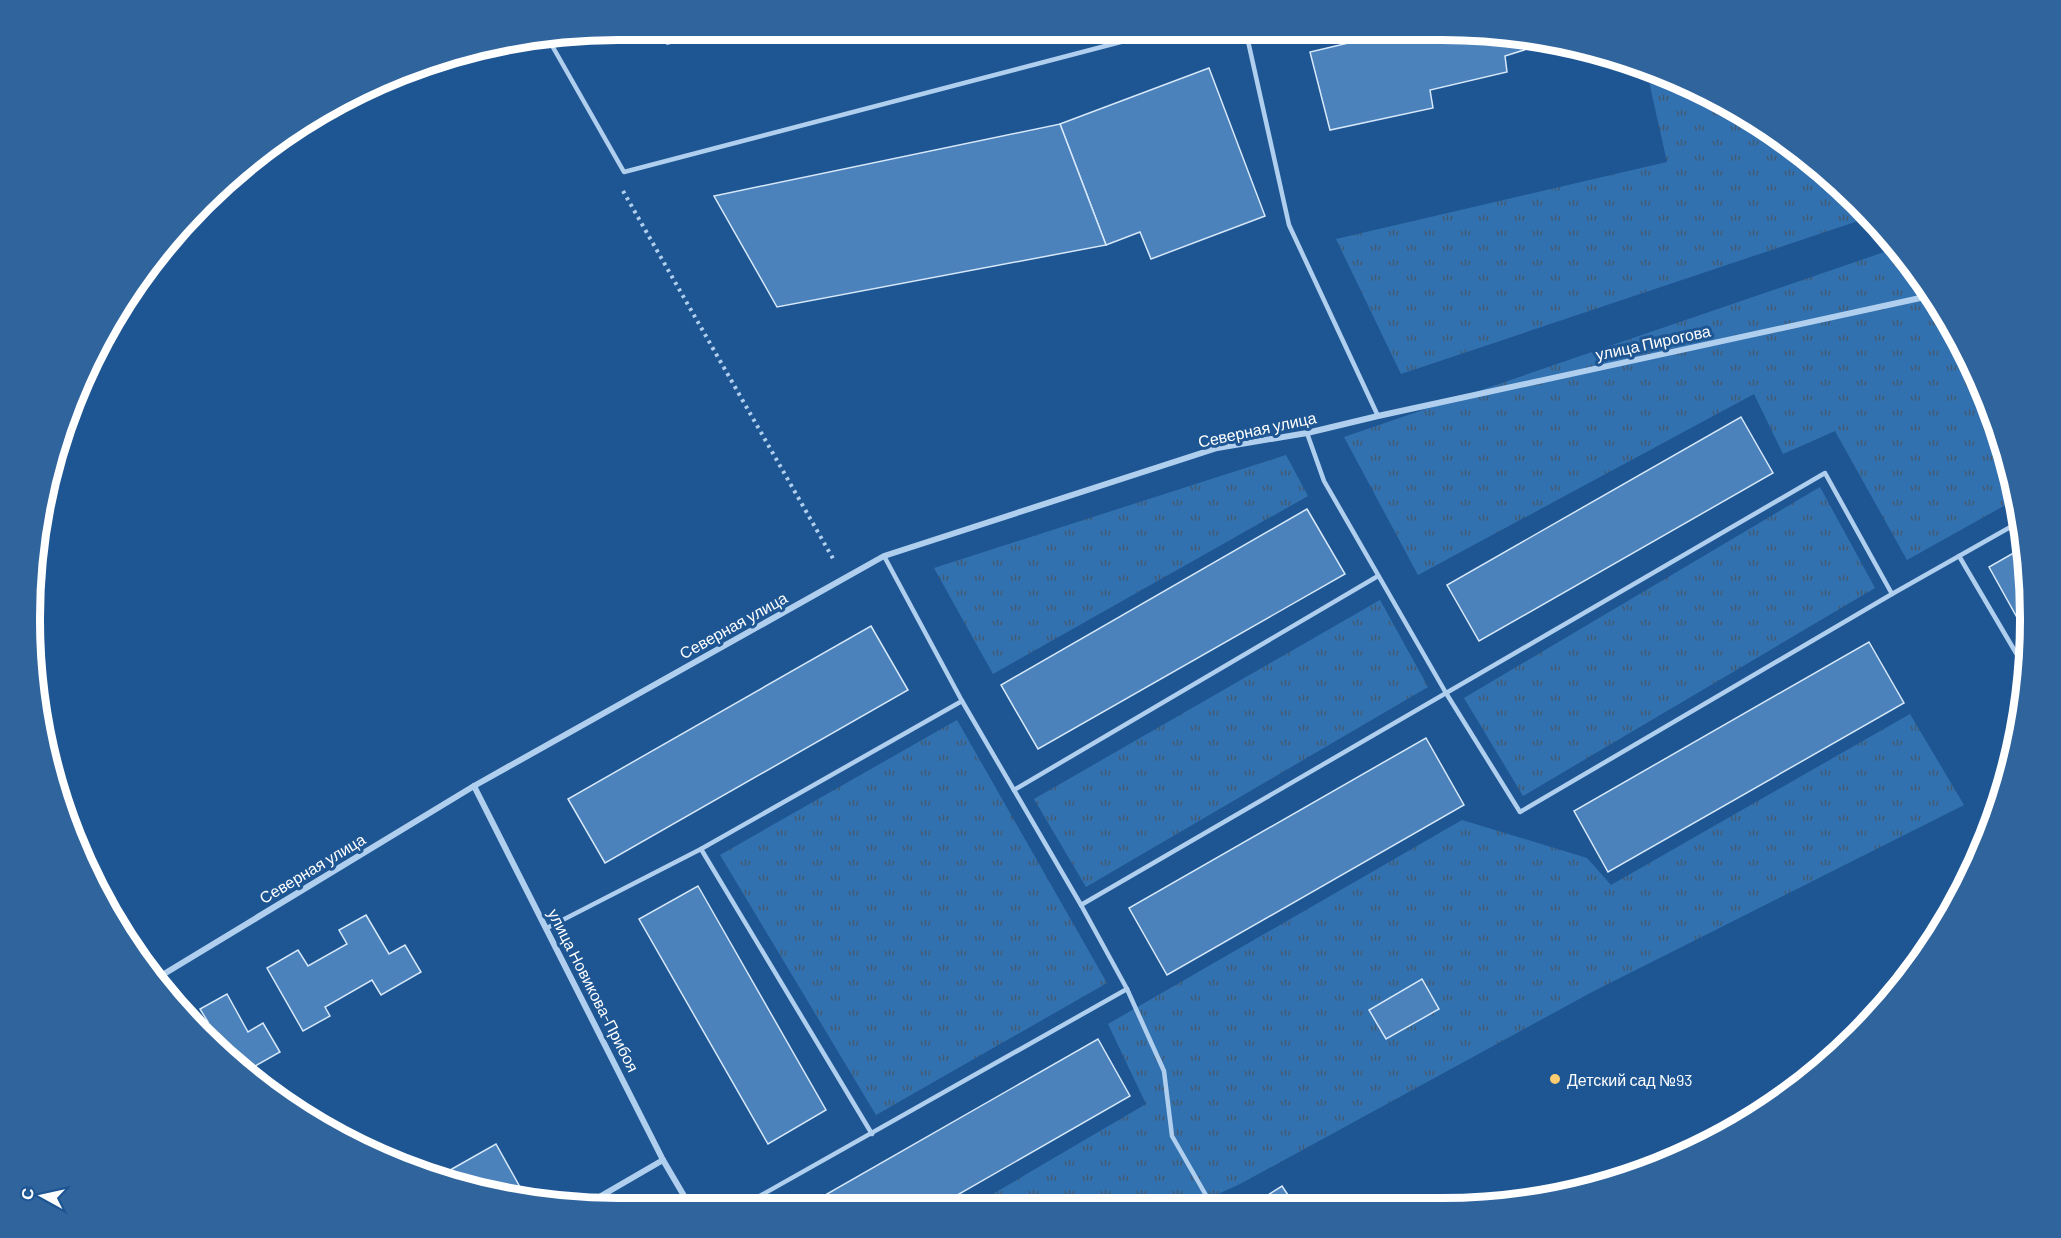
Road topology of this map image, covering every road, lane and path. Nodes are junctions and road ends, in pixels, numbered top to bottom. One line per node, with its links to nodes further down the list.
1 (1128, 40): 3 (lane)
2 (1248, 40): 6 (lane)
3 (551, 44)
4 (618, 182): 12 (path)
5 (1923, 298): 6 (street, улица Пирогова)
6 (1378, 416): 7 (street, Северная улица)
7 (1307, 433): 9 (street, Северная улица); 11 (lane)
8 (2013, 526): 10 (lane)
9 (884, 556): 12 (street, Северная улица); 16 (lane)
10 (1959, 556): 13 (lane); 14 (lane)
11 (1378, 576): 15 (lane); 18 (lane)
12 (844, 578): 17 (street, Северная улица)
13 (1892, 594): 15 (lane); 15 (lane)
14 (2019, 658)
15 (1446, 693): 20 (lane)
16 (962, 701): 18 (lane); 19 (lane)
17 (474, 786): 21 (street, улица Новикова-Прибоя); 22 (street, Северная улица)
18 (1014, 790): 20 (lane)
19 (701, 849): 21 (lane); 24 (lane)
20 (1081, 905): 23 (lane)
21 (548, 928): 25 (street, улица Новикова-Прибоя)
22 (163, 975)
23 (1127, 989): 24 (lane); 29 (lane)
24 (872, 1134): 28 (lane)
25 (663, 1160): 26 (street); 27 (street, улица Новикова-Прибоя)
26 (599, 1197)
27 (685, 1198)
28 (756, 1198)
29 (1208, 1198)

